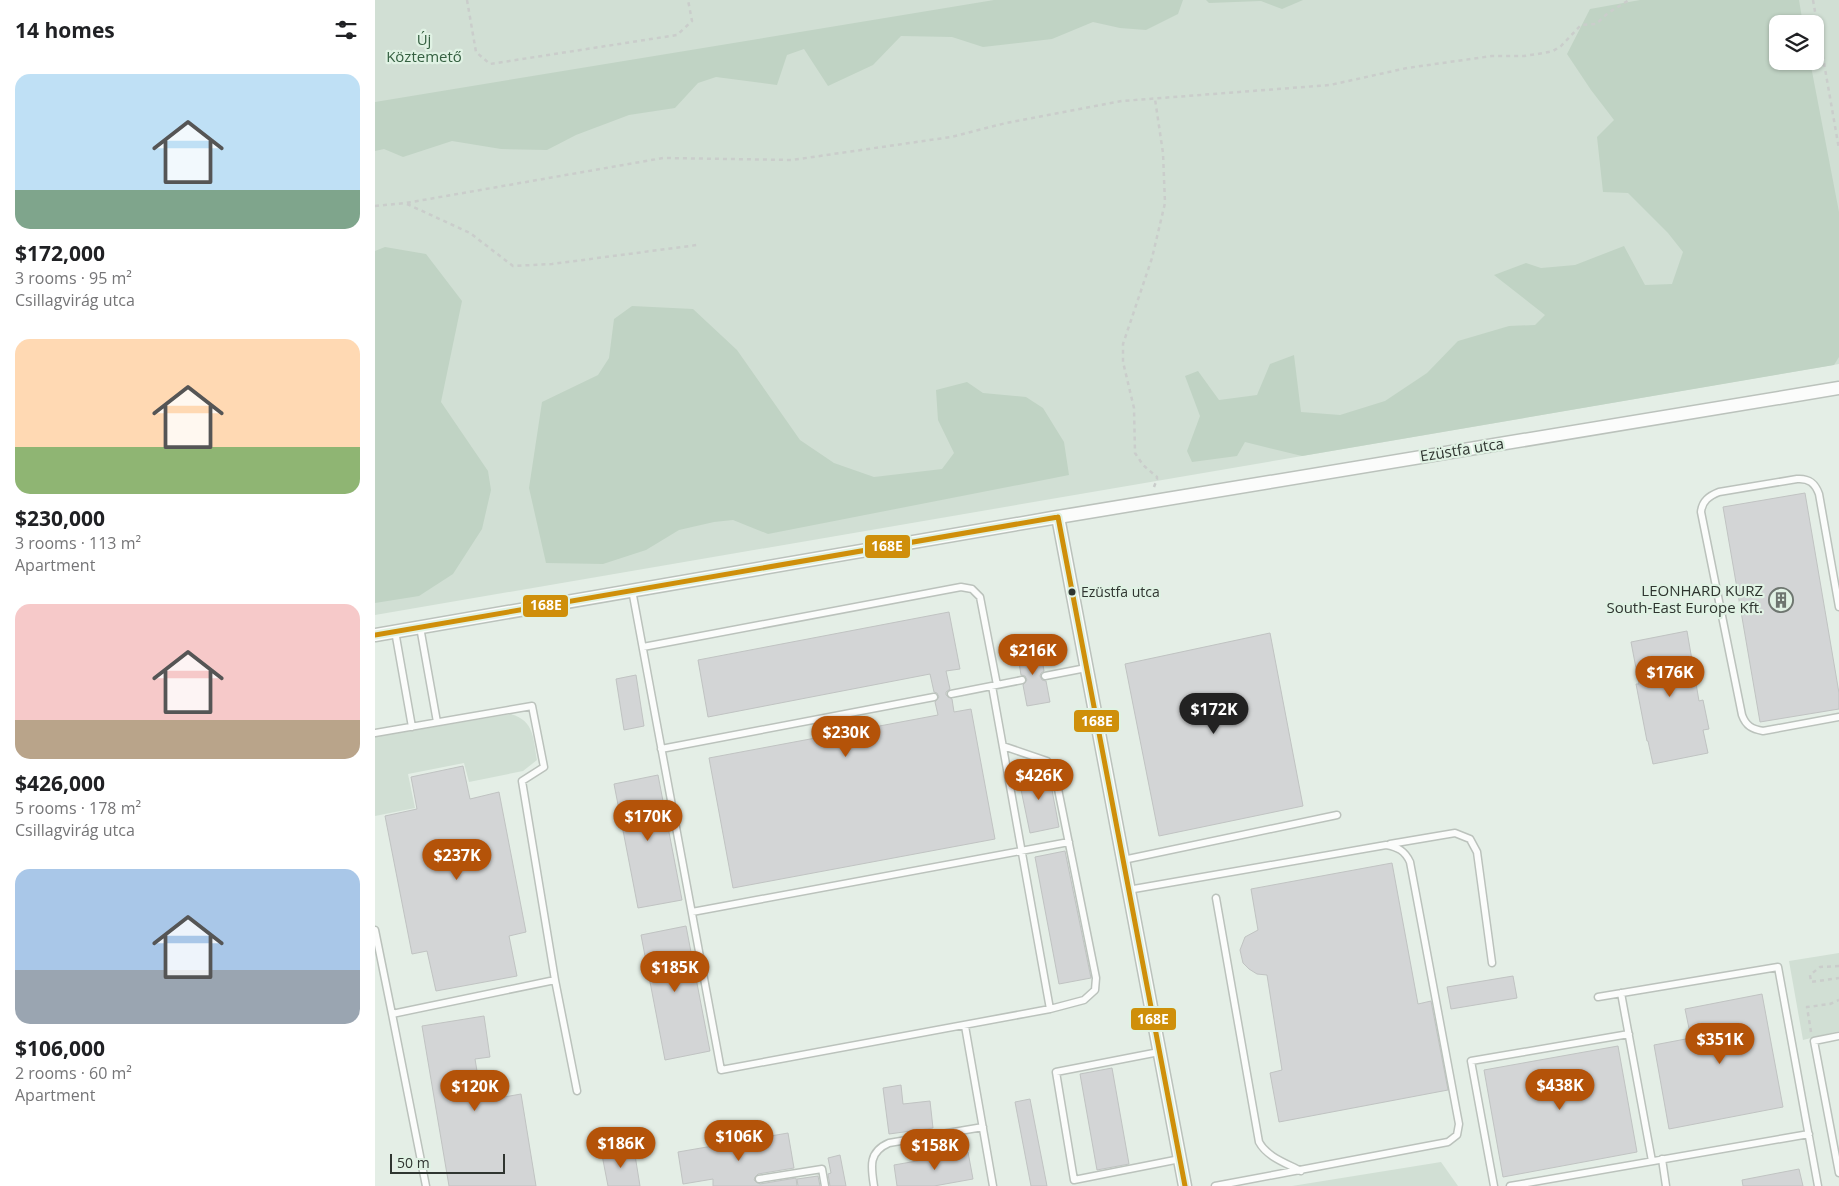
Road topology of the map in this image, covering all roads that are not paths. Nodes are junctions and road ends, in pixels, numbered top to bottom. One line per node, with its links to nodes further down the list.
1 (1839, 388): 2 (street, Ezüstfa utca)
2 (1058, 517): 4 (street, Ezüstfa utca); 10 (street)
3 (1837, 583): 5 (lane); 16 (lane)
4 (632, 590): 6 (street, Ezüstfa utca); 9 (lane)
5 (1839, 607)
6 (420, 627): 7 (street, Ezüstfa utca); 17 (lane)
7 (395, 631): 8 (street, Ezüstfa utca); 18 (lane)
8 (375, 635)
9 (643, 647): 13 (lane); 21 (lane)
10 (1086, 668): 11 (lane); 26 (street)
11 (1045, 676)
12 (1022, 680): 13 (lane)
13 (995, 686): 14 (lane); 20 (lane)
14 (951, 694)
15 (934, 697): 21 (lane)
16 (1839, 717)
17 (437, 722): 18 (lane); 32 (lane)
18 (412, 727): 19 (lane)
19 (375, 733)
20 (1003, 746): 23 (lane); 25 (lane)
21 (661, 749): 29 (lane)
22 (1337, 815): 26 (lane)
23 (1069, 842): 25 (lane); 35 (lane)
24 (1386, 845): 27 (lane); 31 (lane); 47 (lane)
25 (1022, 850): 29 (lane); 35 (lane)
26 (1123, 860): 27 (street)
27 (1128, 890): 40 (street)
28 (1216, 898): 47 (lane)
29 (692, 912): 37 (lane)
30 (375, 930): 36 (lane)
31 (1492, 963)
32 (555, 980): 36 (lane); 41 (lane)
33 (1621, 993): 34 (lane); 38 (lane); 43 (lane)
34 (1598, 998)
35 (1050, 1009): 37 (lane)
36 (392, 1014): 50 (lane)
37 (965, 1026): 42 (lane)
38 (1629, 1034): 46 (lane); 56 (lane)
39 (1839, 1036): 48 (lane)
40 (1159, 1052): 44 (street); 44 (lane)
41 (577, 1091)
42 (983, 1127): 52 (lane); 53 (lane)
43 (1809, 1134): 45 (lane); 59 (lane)
44 (1179, 1160): 54 (street)
45 (1662, 1160): 46 (lane); 58 (lane)
46 (1652, 1161): 57 (lane)
47 (1301, 1171): 55 (lane)
48 (1839, 1173)
49 (759, 1179): 51 (lane)
50 (426, 1186)
51 (825, 1186)
52 (874, 1186)
53 (993, 1186)
54 (1185, 1186)
55 (1215, 1186)
56 (1494, 1186)
57 (1510, 1186)
58 (1666, 1186)
59 (1819, 1186)

